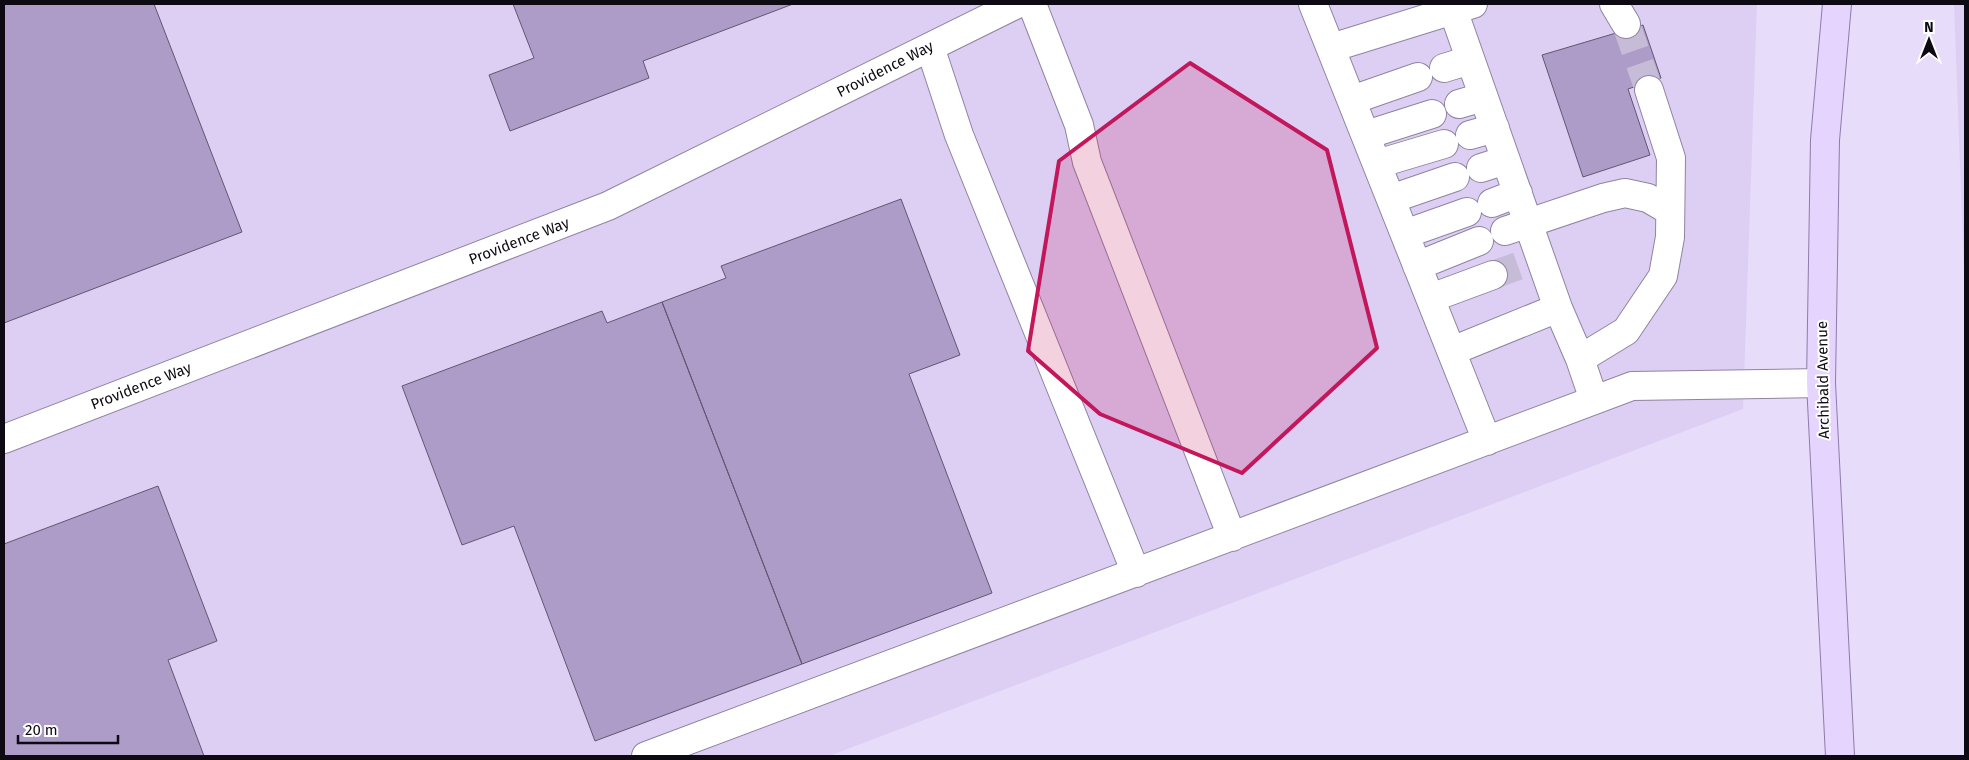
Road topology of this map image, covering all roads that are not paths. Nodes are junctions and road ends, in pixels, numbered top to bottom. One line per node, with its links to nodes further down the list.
1 (1017, 4): 6 (street, Providence Way)
2 (1032, 4): 34 (street)
3 (1313, 4): 7 (street)
4 (1837, 4): 30 (main road, Archibald Avenue)
5 (1463, 7): 7 (street); 8 (street)
6 (930, 47): 32 (street, Providence Way); 35 (street)
7 (1331, 48): 12 (street)
8 (1470, 60): 9 (street); 18 (street)
9 (1444, 68)
10 (1418, 77): 12 (street)
11 (1649, 90): 20 (street)
12 (1352, 100): 14 (street)
13 (1432, 114): 14 (street)
14 (1366, 135): 16 (street)
15 (1444, 144): 16 (street)
16 (1378, 164): 19 (street)
17 (1455, 177): 19 (street)
18 (1518, 193): 21 (street); 22 (street)
19 (1391, 199): 22 (street)
20 (1670, 212): 21 (street); 29 (street)
21 (1517, 227): 25 (street)
22 (1405, 234): 24 (street)
23 (1479, 241): 24 (street)
24 (1418, 266): 26 (street)
25 (1517, 266): 26 (street); 27 (street)
26 (1431, 298): 28 (street)
27 (1558, 308): 28 (street); 29 (street)
28 (1452, 351): 33 (street)
29 (1580, 359): 31 (street)
30 (1821, 383): 31 (street); 37 (main road, Archibald Avenue)
31 (1594, 400): 33 (street)
32 (4, 439)
33 (1487, 441): 34 (street)
34 (1232, 538): 35 (street)
35 (1136, 573): 36 (street)
36 (646, 756)
37 (1840, 756)

